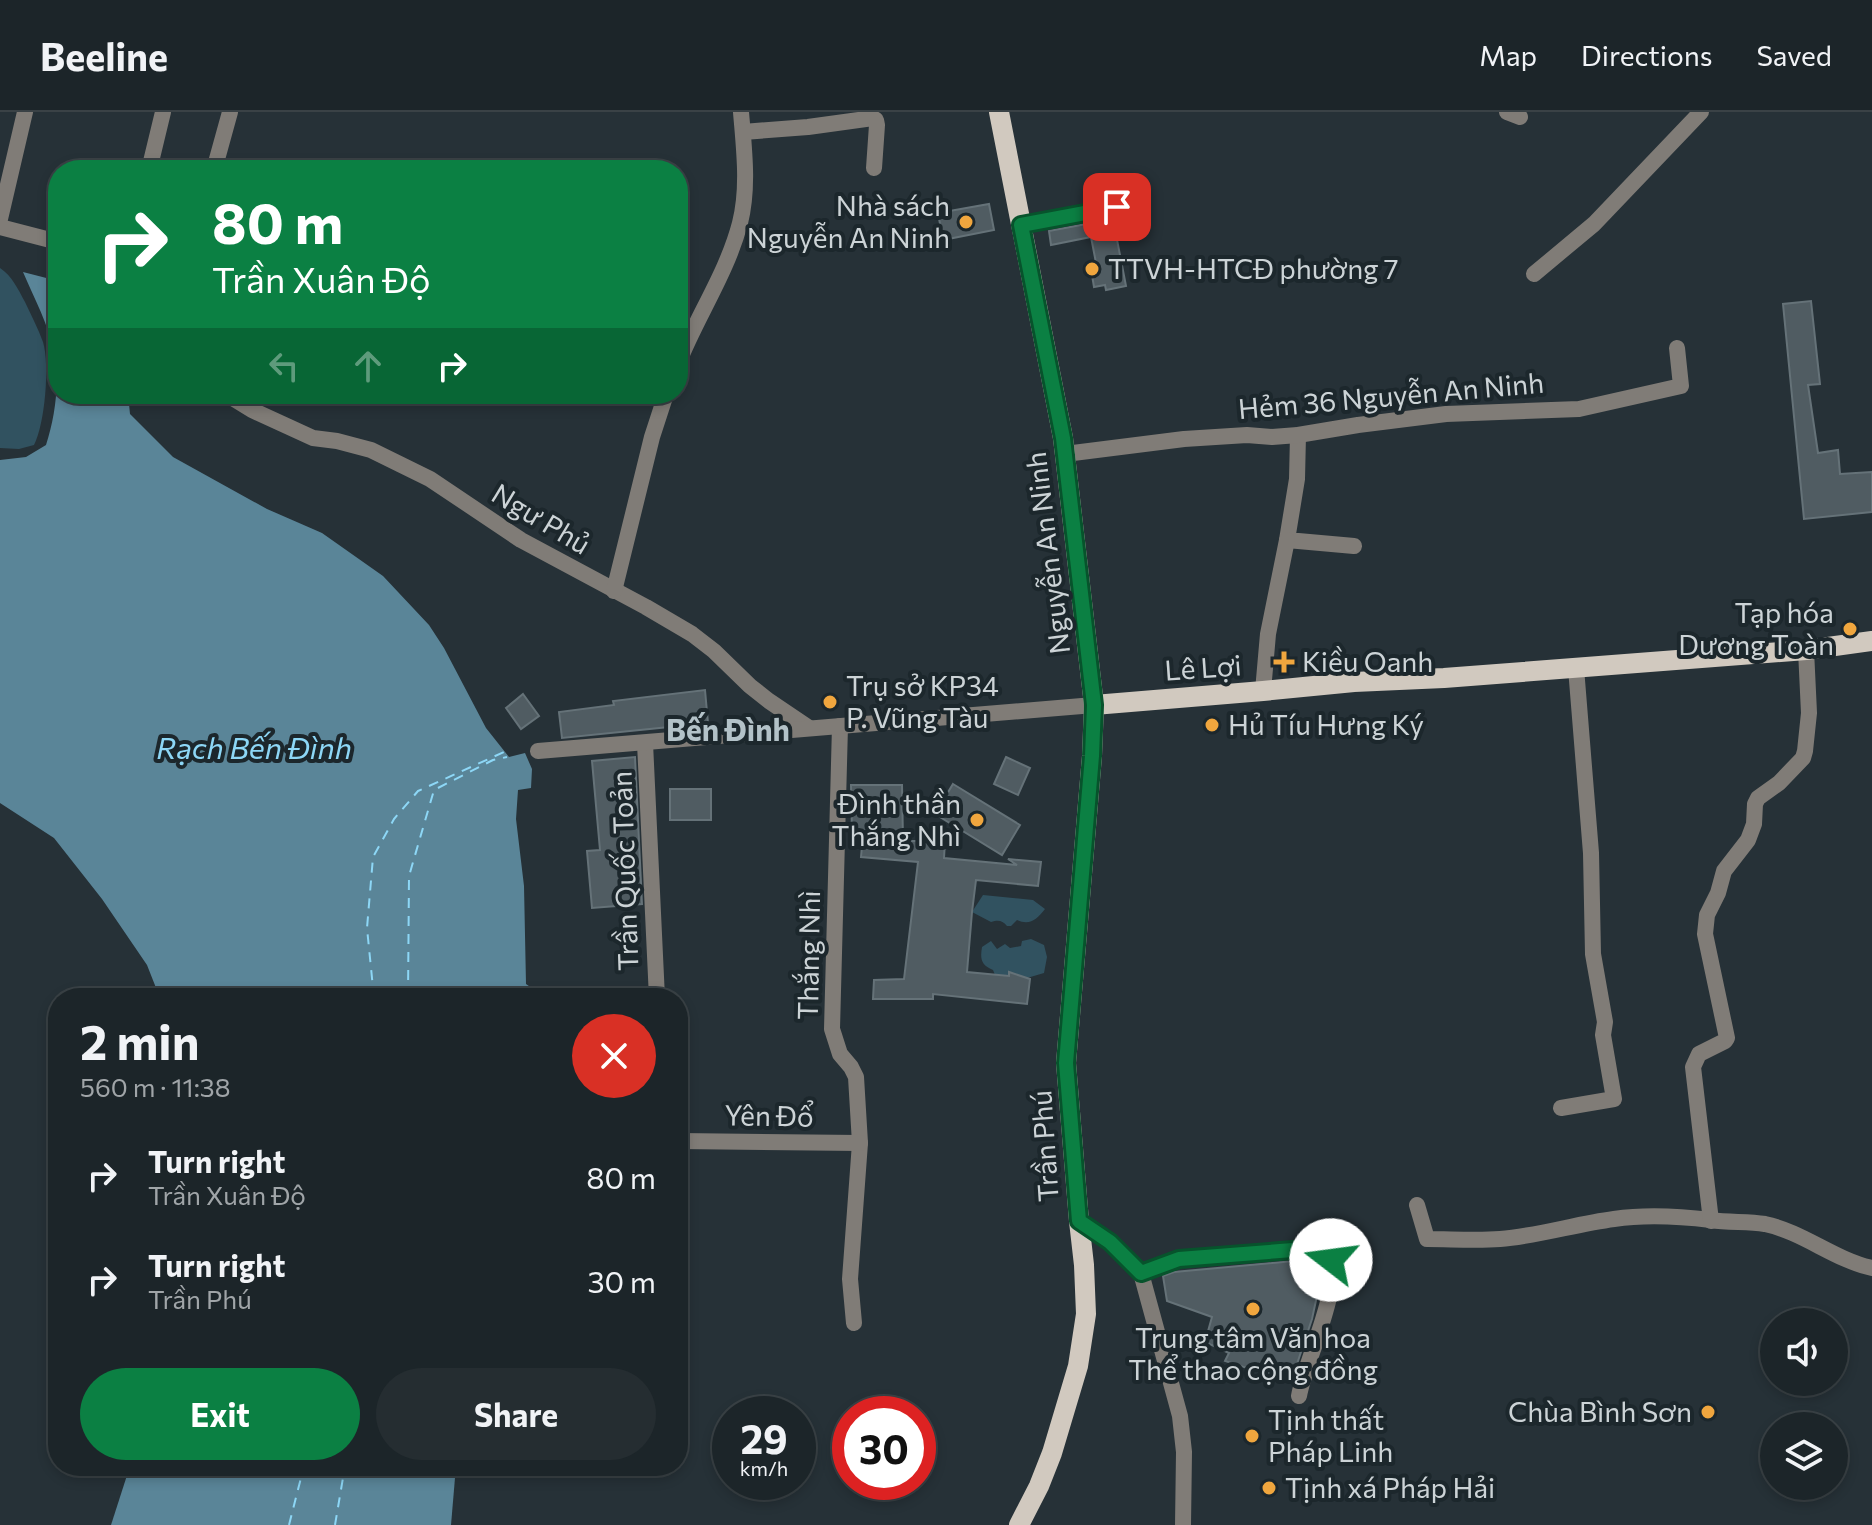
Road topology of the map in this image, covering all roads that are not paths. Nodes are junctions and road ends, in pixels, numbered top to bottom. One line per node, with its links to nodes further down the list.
1 (25, 112): 12 (street)
2 (163, 112): 8 (street)
3 (230, 112): 9 (street)
4 (741, 112): 7 (street)
5 (999, 112): 13 (main road, Nguyễn An Ninh)
6 (1701, 112): 16 (street)
7 (743, 132): 10 (street); 17 (street)
8 (151, 160)
9 (217, 160)
10 (874, 168)
11 (1117, 207): 13 (street)
12 (0, 219)
13 (1021, 225): 22 (main road, Nguyễn An Ninh)
14 (0, 227): 15 (street)
15 (48, 239)
16 (1534, 274)
17 (688, 340)
18 (1677, 348): 21 (street, Hẻm 36 Nguyễn An Ninh)
19 (242, 404): 25 (street, Ngư Phủ)
20 (663, 404): 25 (street)
21 (1298, 435): 22 (street, Hẻm 36 Nguyễn An Ninh); 23 (street)
22 (1065, 454): 30 (main road, Nguyễn An Ninh)
23 (1287, 540): 24 (street); 29 (street)
24 (1354, 546)
25 (614, 591): 32 (street, Ngư Phủ)
26 (1872, 641): 27 (main road, Lê Lợi)
27 (1806, 650): 28 (main road, Lê Lợi); 41 (street)
28 (1576, 668): 29 (main road, Lê Lợi); 36 (street)
29 (1263, 691): 30 (main road, Lê Lợi)
30 (1094, 705): 31 (street, Lê Lợi); 40 (main road, Trần Phú)
31 (840, 726): 32 (street, Lê Lợi); 38 (street, Thắng Nhì)
32 (809, 728): 33 (street, Lê Lợi)
33 (645, 743): 34 (street, Lê Lợi); 35 (street, Trần Quốc Toản)
34 (538, 751)
35 (657, 988)
36 (1561, 1108)
37 (688, 1141): 38 (street, Yên Đổ)
38 (860, 1143): 44 (street, Thắng Nhì)
39 (1417, 1205): 41 (street)
40 (1079, 1221): 43 (street); 46 (main road, Trần Phú)
41 (1711, 1221): 42 (street)
42 (1872, 1268)
43 (1141, 1273): 45 (street); 47 (street)
44 (854, 1323)
45 (1299, 1396)
46 (1019, 1525)
47 (1183, 1525)

